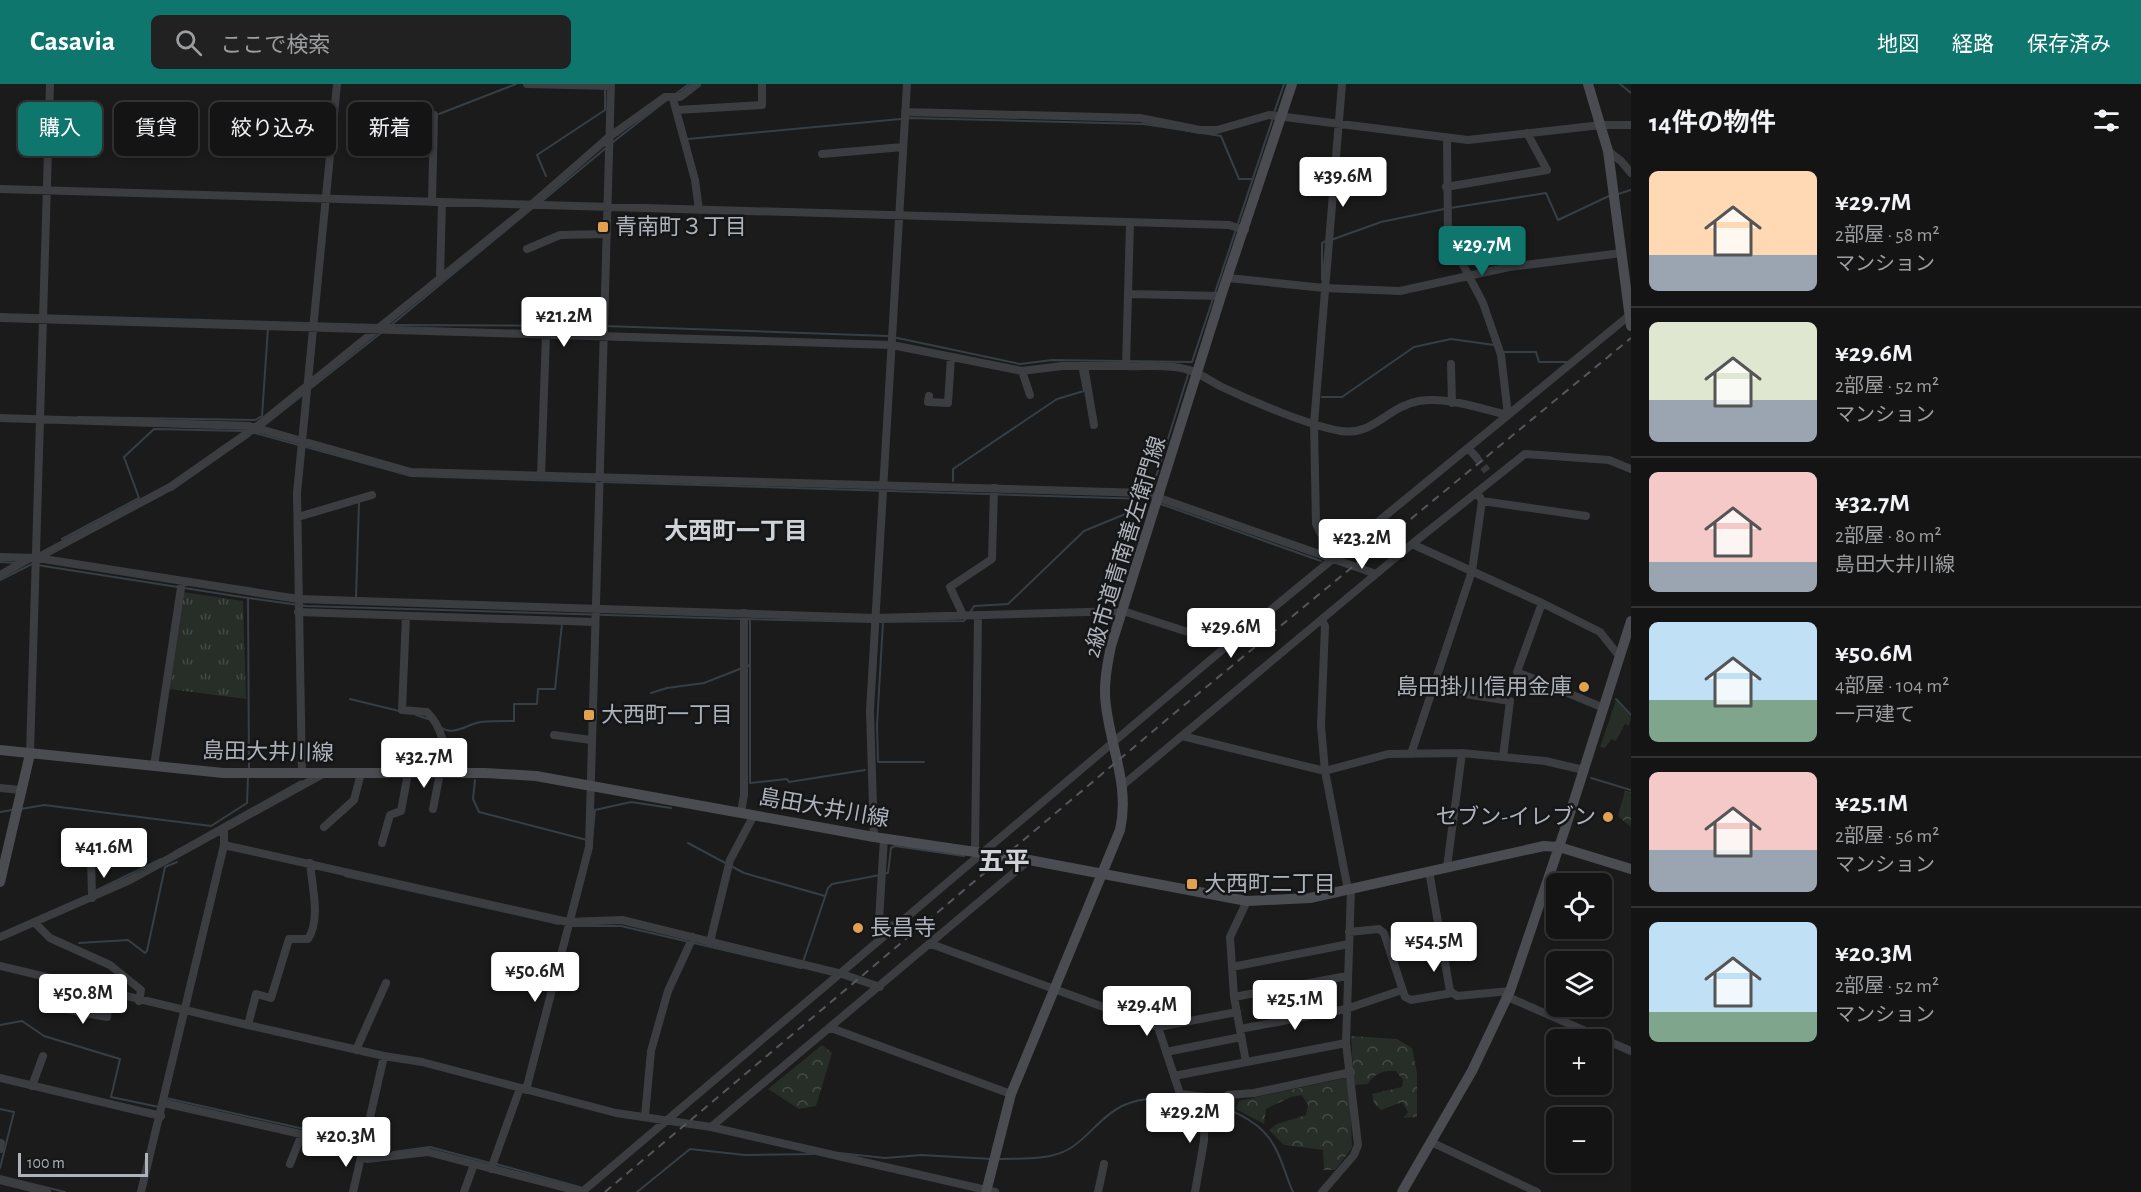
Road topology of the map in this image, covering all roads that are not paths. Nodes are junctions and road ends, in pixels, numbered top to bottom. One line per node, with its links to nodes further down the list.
1 (50, 84): 28 (street)
2 (337, 84): 29 (street)
3 (526, 84): 10 (street)
4 (697, 84): 11 (street)
5 (762, 84): 12 (street)
6 (907, 84): 13 (street)
7 (1292, 84): 15 (main road, 2級市道青南善左衛門線)
8 (1342, 84): 16 (street)
9 (1588, 84): 17 (main road)
10 (611, 85): 20 (street)
11 (673, 99): 12 (street); 20 (street)
12 (677, 110): 34 (street)
13 (905, 112): 15 (street); 22 (street)
14 (434, 115): 30 (street)
15 (1282, 116): 16 (street); 37 (main road, 2級市道青南善左衛門線)
16 (1336, 125): 21 (street); 44 (street)
17 (1601, 125): 18 (street); 19 (street); 23 (main road)
18 (1631, 125)
19 (1527, 133): 21 (street); 26 (street)
20 (609, 137): 32 (street); 33 (street)
21 (1447, 138): 26 (street)
22 (903, 147): 24 (street); 35 (street)
23 (1608, 151): 25 (street); 40 (main road)
24 (822, 154)
25 (1631, 173)
26 (1446, 188): 41 (street)
27 (0, 189): 28 (street)
28 (47, 190): 29 (street); 48 (street)
29 (325, 199): 30 (street); 50 (street)
30 (432, 202): 31 (street)
31 (442, 202): 32 (street); 42 (street)
32 (531, 205): 33 (street); 42 (street)
33 (608, 207): 34 (street); 38 (street)
34 (699, 210): 35 (street)
35 (899, 216): 36 (street); 54 (street)
36 (1130, 223): 37 (street); 45 (street)
37 (1245, 230): 43 (main road, 2級市道青南善左衛門線)
38 (607, 234): 39 (street); 53 (street)
39 (527, 249)
40 (1622, 253): 41 (street); 49 (main road)
41 (1467, 277): 44 (street); 65 (street)
42 (440, 278): 51 (street)
43 (1228, 278): 44 (street); 46 (main road, 2級市道青南善左衛門線)
44 (1324, 288): 68 (street)
45 (1129, 294): 46 (street); 58 (street)
46 (1221, 296): 60 (main road, 2級市道青南善左衛門線)
47 (0, 318): 48 (street)
48 (44, 319): 50 (street); 67 (street)
49 (1630, 319): 65 (street)
50 (313, 328): 51 (street); 61 (street)
51 (378, 330): 52 (street); 61 (street)
52 (546, 335): 53 (street); 76 (street)
53 (603, 336): 54 (street); 77 (street)
54 (892, 345): 55 (street); 79 (street)
55 (951, 357): 59 (street); 63 (street)
56 (1451, 364): 64 (street)
57 (1084, 366): 58 (street); 59 (street); 69 (street)
58 (1126, 366): 60 (street)
59 (1022, 371): 62 (street)
60 (1199, 374): 68 (street); 83 (main road, 2級市道青南善左衛門線)
61 (308, 387): 70 (street); 71 (street)
62 (1030, 394)
63 (929, 396)
64 (1452, 403): 65 (street); 68 (street)
65 (1508, 415): 72 (street)
66 (0, 418): 67 (street)
67 (40, 418): 70 (street); 89 (street)
68 (1314, 424): 90 (street)
69 (1094, 425)
70 (256, 427): 71 (street); 89 (street)
71 (303, 440): 76 (street); 86 (street)
72 (1468, 448): 73 (street); 90 (street)
73 (1476, 458)
74 (1631, 469): 78 (street)
75 (1487, 471): 78 (street)
76 (541, 476): 77 (street)
77 (599, 478): 79 (street); 97 (street)
78 (1494, 479): 81 (street)
79 (884, 485): 80 (street); 104 (street)
80 (994, 488): 83 (street); 101 (street)
81 (1477, 492): 84 (street); 87 (street)
82 (372, 495): 86 (street)
83 (1159, 500): 90 (street); 98 (main road, 2級市道青南善左衛門線)
84 (1482, 501): 85 (street); 91 (street)
85 (1586, 516)
86 (298, 517): 95 (street)
87 (1412, 544): 91 (street); 92 (street)
88 (0, 557): 89 (street)
89 (34, 558): 93 (street); 94 (street); 118 (street)
90 (1333, 558): 92 (street); 108 (street)
91 (1472, 571): 96 (street); 110 (street)
92 (1376, 574): 105 (street)
93 (0, 575)
94 (182, 581): 95 (street); 121 (street)
95 (298, 599): 97 (street); 99 (street)
96 (1542, 603): 109 (street); 111 (street)
97 (596, 608): 100 (street); 107 (street)
98 (1123, 610): 102 (street); 108 (street); 115 (main road, 2級市道青南善左衛門線)
99 (298, 612): 103 (street); 124 (street)
100 (744, 613): 104 (street); 134 (street)
101 (963, 615): 102 (street); 104 (street)
102 (978, 615): 142 (street)
103 (406, 616): 107 (street); 128 (street)
104 (875, 618): 138 (street)
105 (1322, 620): 113 (street); 123 (street)
106 (1631, 621): 109 (main road)
107 (595, 622): 114 (street)
108 (1228, 645): 115 (street)
109 (1620, 657): 111 (main road)
110 (1433, 689): 119 (street); 120 (street)
111 (1604, 708): 122 (main road)
112 (554, 735): 114 (street)
113 (1182, 736): 123 (street); 129 (street)
114 (591, 741): 130 (street)
115 (1113, 741): 129 (main road, 2級市道青南善左衛門線); 142 (street)
116 (0, 750): 118 (main road, 島田大井川線)
117 (1462, 753): 119 (street); 120 (street); 146 (street)
118 (30, 754): 121 (main road, 島田大井川線); 132 (main road)
119 (1411, 754): 123 (street)
120 (1503, 757): 122 (street)
121 (154, 766): 124 (main road, 島田大井川線)
122 (1584, 770): 141 (main road)
123 (1325, 771): 151 (street)
124 (302, 773): 125 (main road, 島田大井川線)
125 (324, 773): 126 (main road, 島田大井川線); 137 (street)
126 (361, 773): 127 (main road, 島田大井川線); 136 (street)
127 (408, 773): 128 (main road, 島田大井川線); 139 (street)
128 (444, 773): 130 (main road, 島田大井川線); 133 (street)
129 (1123, 785): 149 (main road, 2級市道青南善左衛門線)
130 (590, 786): 134 (main road, 島田大井川線); 154 (street)
131 (0, 788): 132 (street)
132 (21, 790): 150 (main road)
133 (433, 809)
134 (741, 813): 135 (main road, 島田大井川線)
135 (754, 815): 138 (main road, 島田大井川線); 160 (street)
136 (324, 827)
137 (225, 829): 140 (street); 152 (street)
138 (879, 837): 142 (main road, 島田大井川線); 156 (street)
139 (382, 843)
140 (224, 845): 145 (street); 178 (street)
141 (1559, 847): 146 (main road, 島田大井川線); 147 (main road, 島田大井川線); 174 (main road)
142 (979, 852): 144 (main road, 島田大井川線); 156 (street)
143 (108, 853): 152 (street)
144 (1029, 860): 149 (main road, 島田大井川線); 161 (street)
145 (310, 863): 154 (street); 180 (street)
146 (1447, 867): 148 (main road, 島田大井川線)
147 (1631, 869)
148 (1429, 871): 151 (main road, 島田大井川線); 172 (street)
149 (1103, 873): 153 (main road, 島田大井川線); 170 (main road, 2級市道青南善左衛門線)
150 (0, 882)
151 (1349, 889): 153 (main road, 島田大井川線); 157 (street)
152 (92, 898): 155 (street)
153 (1247, 901): 164 (street)
154 (568, 922): 158 (street); 195 (street)
155 (35, 923): 159 (street); 176 (street)
156 (897, 926): 165 (street)
157 (1349, 932): 162 (street); 171 (street)
158 (693, 937): 160 (street); 200 (street)
159 (0, 938)
160 (710, 942): 165 (street)
161 (931, 944): 169 (street); 170 (street)
162 (1349, 945): 164 (street); 166 (street)
163 (0, 966): 168 (street)
164 (1232, 967): 175 (street)
165 (842, 974): 169 (street); 201 (street)
166 (1347, 976): 175 (street); 177 (street)
167 (386, 983): 185 (street)
168 (70, 985): 173 (street); 173 (street)
169 (879, 987): 182 (street)
170 (1053, 988): 181 (street); 196 (main road, 2級市道青南善左衛門線)
171 (1402, 990): 172 (street); 177 (street)
172 (1452, 993): 174 (street)
173 (111, 994): 176 (street)
174 (1509, 994): 186 (street); 204 (main road)
175 (1234, 997): 179 (street)
176 (139, 1001): 178 (street)
177 (1346, 1009): 183 (street); 184 (street)
178 (185, 1011): 180 (street); 198 (street)
179 (1237, 1012): 181 (street); 183 (street)
180 (248, 1025): 185 (street)
181 (1158, 1027): 187 (street)
182 (831, 1028): 196 (street); 202 (street)
183 (1240, 1033): 187 (street); 190 (street)
184 (1346, 1043): 190 (street); 191 (street)
185 (356, 1050): 189 (street)
186 (1631, 1051)
187 (1166, 1052): 192 (street)
188 (43, 1056): 194 (street)
189 (384, 1056): 195 (street); 205 (street)
190 (1246, 1062): 192 (street)
191 (1351, 1072): 197 (street); 219 (street)
192 (1174, 1076): 218 (street)
193 (0, 1078): 194 (street)
194 (32, 1086): 199 (street)
195 (523, 1089): 200 (street); 209 (street)
196 (1011, 1094): 211 (main road, 2級市道青南善左衛門線)
197 (1228, 1095)
198 (164, 1104): 199 (street); 203 (street)
199 (161, 1116): 213 (street)
200 (645, 1116): 201 (street)
201 (668, 1121): 202 (street); 216 (street)
202 (711, 1127): 211 (street)
203 (302, 1134): 205 (street); 206 (street)
204 (1431, 1142): 220 (main road); 221 (street)
205 (362, 1152): 207 (street); 214 (street)
206 (290, 1164)
207 (474, 1164): 209 (street); 215 (street)
208 (1104, 1164): 217 (street)
209 (491, 1168): 216 (street)
210 (0, 1180): 212 (street)
211 (989, 1191)
212 (47, 1192)
213 (141, 1192)
214 (353, 1192)
215 (464, 1192)
216 (582, 1192)
217 (1098, 1192)
218 (1195, 1192)
219 (1322, 1192)
220 (1402, 1192)
221 (1537, 1192)

